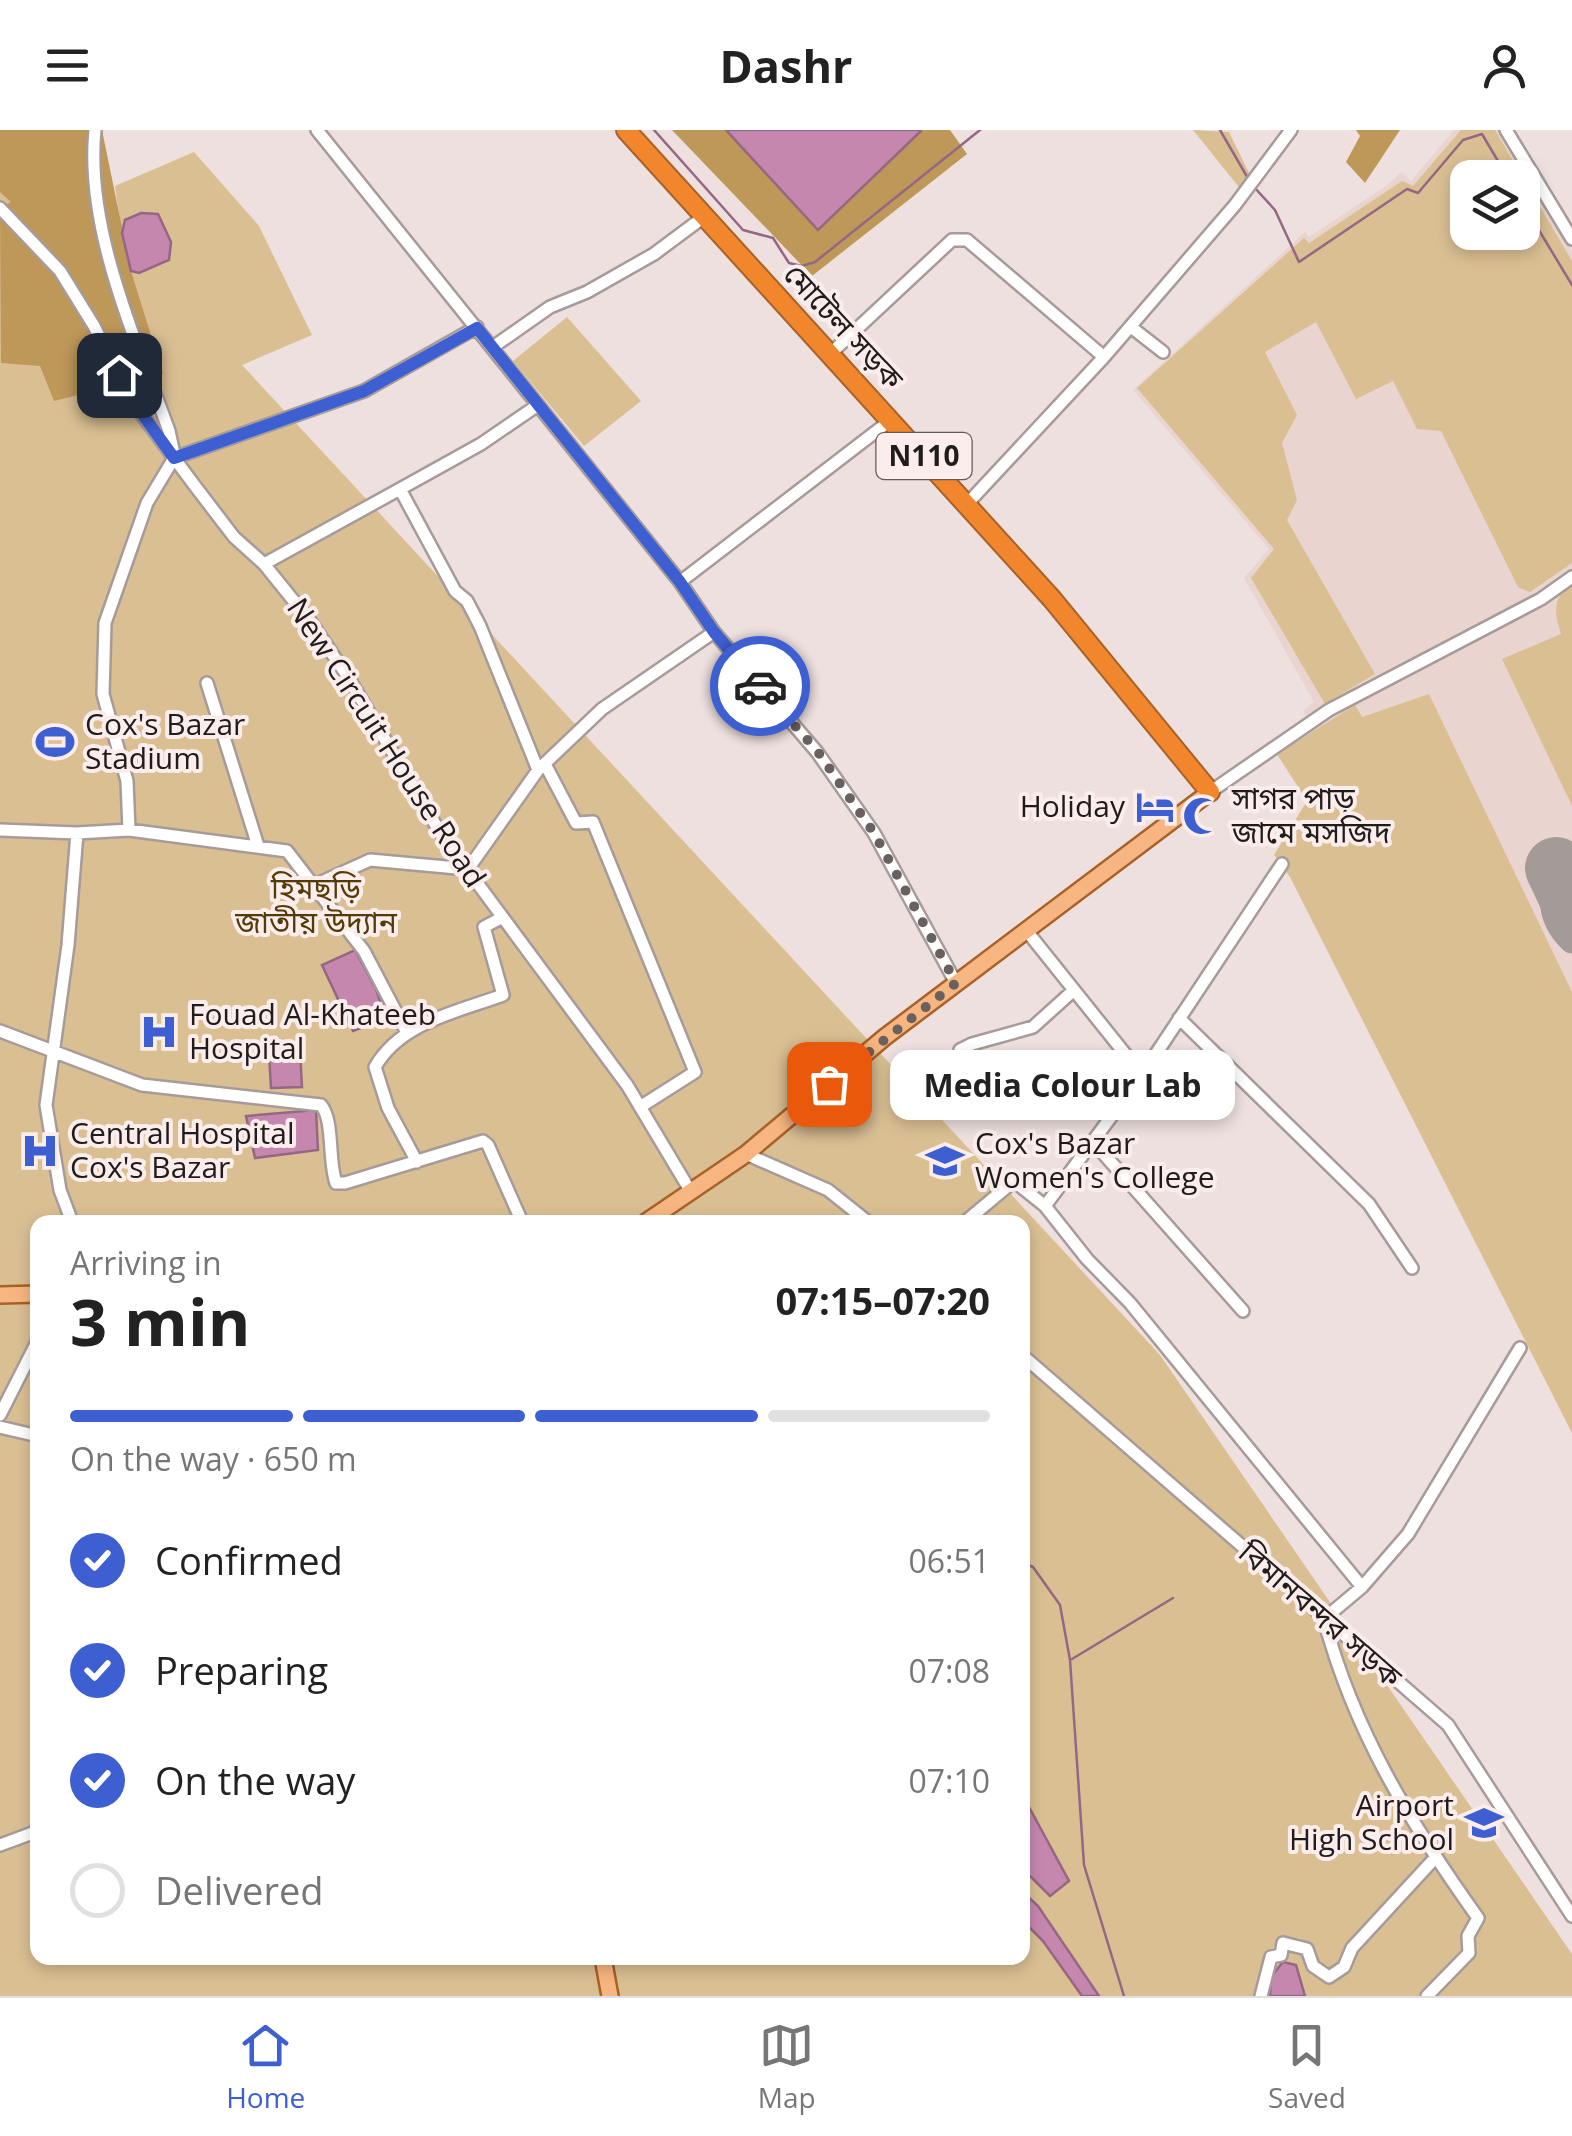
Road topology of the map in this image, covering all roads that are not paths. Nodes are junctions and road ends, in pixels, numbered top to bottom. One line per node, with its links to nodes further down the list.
1 (95, 130): 17 (street)
2 (317, 130): 10 (street)
3 (626, 130): 7 (highway, মোটেল সড়ক / N110)
4 (1291, 130): 9 (street)
5 (1506, 130): 8 (street)
6 (0, 208): 17 (street, New Circuit House Road)
7 (704, 216): 11 (street); 13 (highway, মোটেল সড়ক / N110)
8 (1572, 240)
9 (1131, 327): 12 (street); 14 (street)
10 (477, 328): 11 (street); 17 (street)
11 (492, 347): 15 (street)
12 (1163, 352)
13 (830, 354): 14 (street); 16 (highway, মোটেল সড়ক / N110)
14 (1104, 357): 19 (street)
15 (538, 404): 18 (street); 22 (street)
16 (892, 420): 19 (highway, মোটেল সড়ক / N110); 22 (street)
17 (174, 458): 20 (street, New Circuit House Road); 28 (street)
18 (400, 489): 20 (street); 25 (street)
19 (967, 504): 26 (highway, মোটেল সড়ক / N110)
20 (264, 564): 32 (street, New Circuit House Road)
21 (1572, 577): 26 (street)
22 (680, 582): 23 (street)
23 (714, 632): 25 (street); 36 (street)
24 (207, 683): 30 (street)
25 (541, 767): 32 (street); 44 (street)
26 (1210, 792): 35 (main road)
27 (0, 830): 29 (street)
28 (129, 830): 29 (street); 30 (street)
29 (77, 834): 42 (street)
30 (258, 846): 33 (street)
31 (1282, 864): 38 (street)
32 (468, 869): 33 (street); 34 (street, New Circuit House Road)
33 (315, 885): 40 (street)
34 (501, 918): 40 (street); 44 (street, New Circuit House Road)
35 (1026, 930): 36 (main road); 37 (street)
36 (956, 983): 46 (main road)
37 (1074, 990): 41 (street); 43 (street)
38 (1179, 1018): 43 (street); 55 (street)
39 (0, 1031): 42 (street)
40 (406, 1032): 47 (street)
41 (960, 1050)
42 (51, 1053): 47 (street); 50 (street)
43 (1142, 1075): 45 (street)
44 (640, 1107): 48 (street, New Circuit House Road)
45 (1094, 1144): 49 (street); 58 (street)
46 (746, 1154): 48 (main road); 53 (street)
47 (417, 1162): 51 (street)
48 (691, 1192): 52 (main road)
49 (1044, 1206): 54 (street); 65 (street)
50 (69, 1215)
51 (519, 1215)
52 (656, 1215)
53 (859, 1215)
54 (973, 1215)
55 (1412, 1268)
56 (30, 1294): 57 (main road)
57 (0, 1295)
58 (1243, 1311)
59 (1520, 1348): 65 (street)
60 (30, 1356): 62 (street)
61 (1030, 1362): 66 (street, বিমানবন্দর সড়ক)
62 (0, 1415)
63 (0, 1427): 64 (street)
64 (30, 1434)
65 (1362, 1587): 66 (street)
66 (1324, 1619): 69 (street); 70 (street, বিমানবন্দর সড়ক)
67 (30, 1833): 68 (street)
68 (0, 1845)
69 (1435, 1858): 73 (street); 74 (street)
70 (1572, 1916)
71 (603, 1965): 72 (main road)
72 (610, 1996)
73 (1261, 1996)
74 (1428, 1996)

